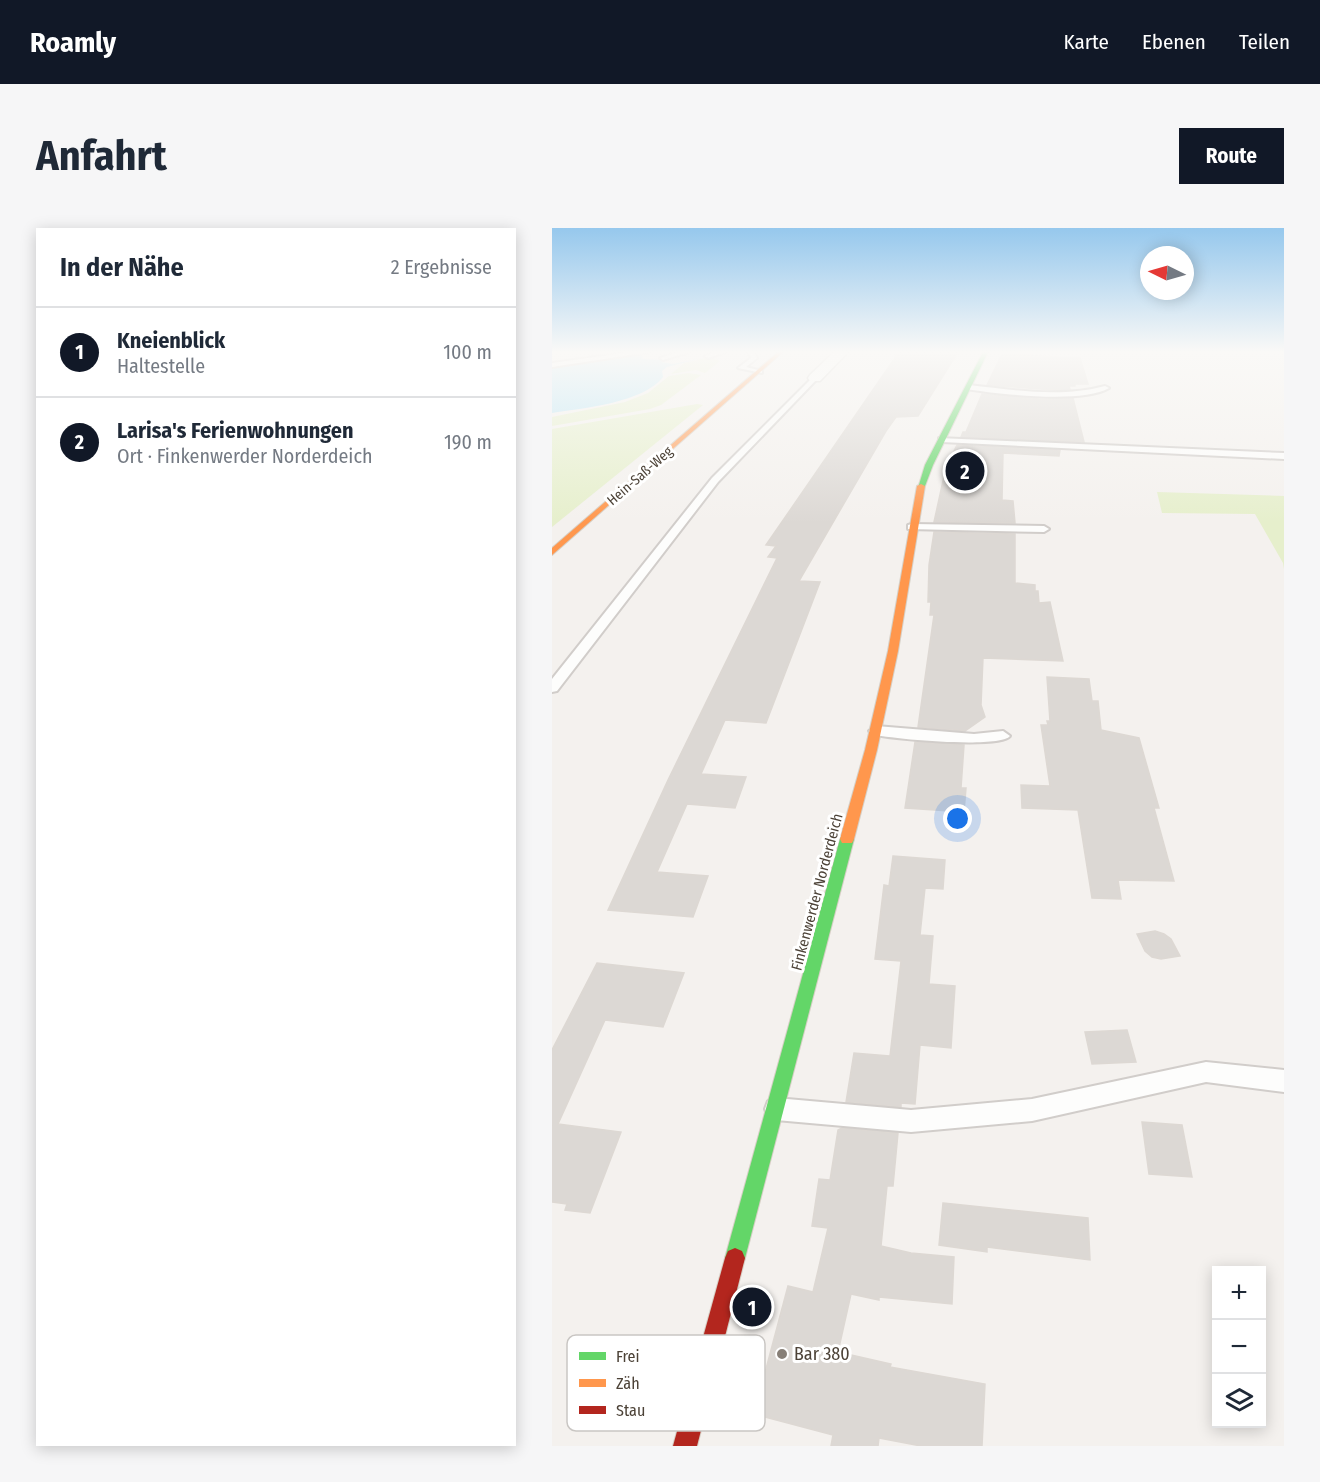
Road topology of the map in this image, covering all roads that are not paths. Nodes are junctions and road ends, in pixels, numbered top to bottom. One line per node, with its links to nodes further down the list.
1 (717, 409): 8 (street, Hein-Saß-Weg)
2 (785, 409): 9 (lane)
3 (958, 409): 4 (street, Finkenwerder Norderdeich)
4 (942, 440): 5 (lane); 6 (street, Finkenwerder Norderdeich)
5 (1284, 456)
6 (912, 527): 7 (lane); 10 (street, Finkenwerder Norderdeich)
7 (1044, 528)
8 (552, 552)
9 (552, 688)
10 (876, 731): 11 (lane); 13 (street, Finkenwerder Norderdeich)
11 (1003, 736)
12 (1284, 1081): 13 (lane)
13 (775, 1109): 14 (street, Finkenwerder Norderdeich)
14 (715, 1335)
15 (689, 1431): 16 (street, Finkenwerder Norderdeich)
16 (685, 1446)

